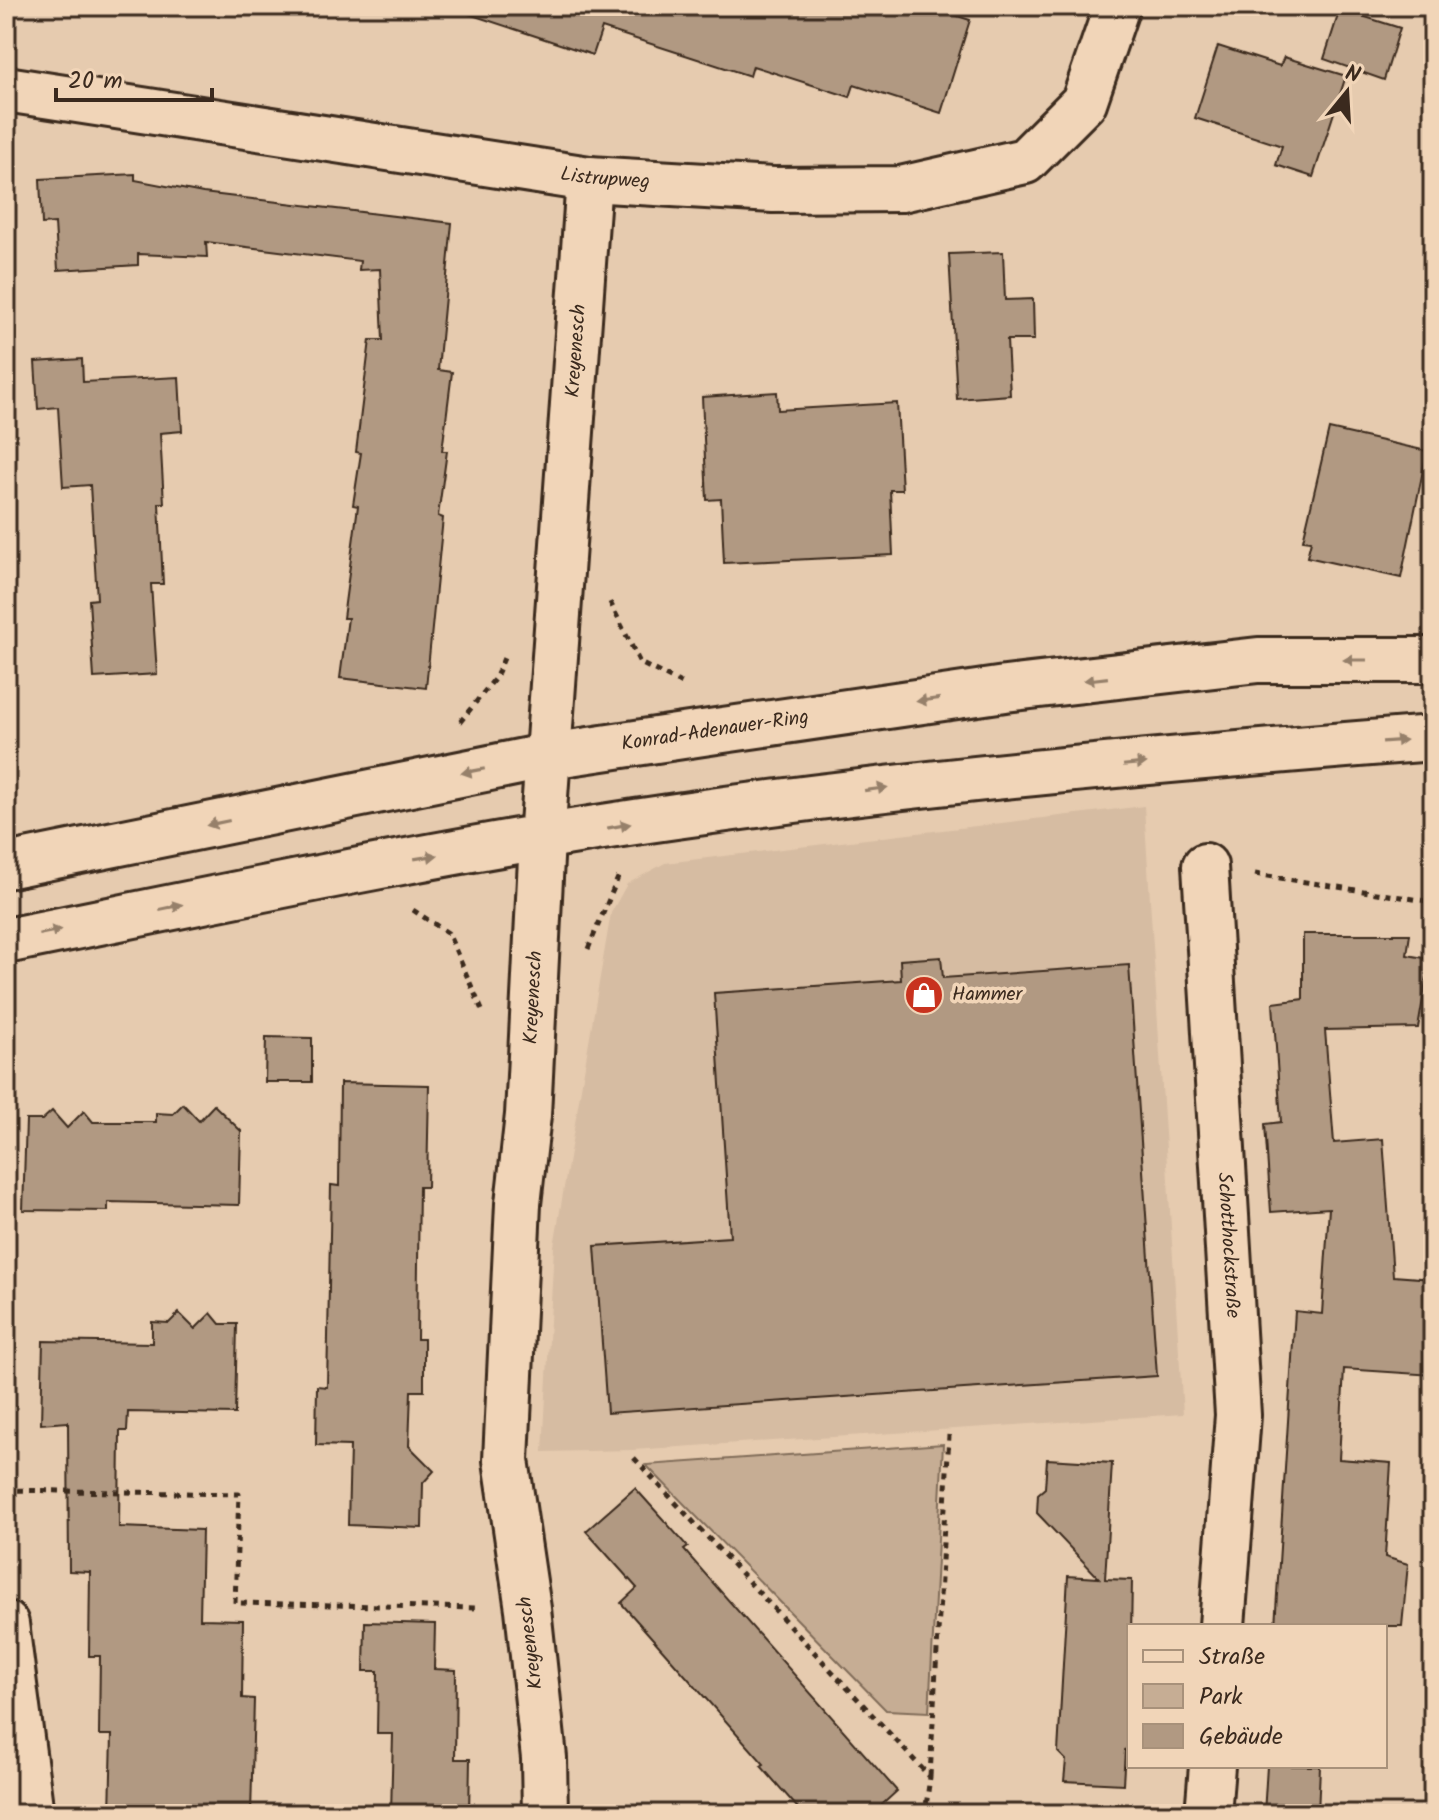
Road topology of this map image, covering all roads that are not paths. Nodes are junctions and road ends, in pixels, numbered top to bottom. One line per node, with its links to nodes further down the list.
1 (1109, 8): 3 (street, Listrupweg)
2 (6, 89): 3 (street, Listrupweg)
3 (589, 179): 6 (street, Kreyenesch)
4 (1433, 660): 6 (street, Konrad-Adenauer-Ring, one-way to 6)
5 (1433, 738): 7 (street, one-way to 5)
6 (549, 756): 7 (street, Kreyenesch); 8 (street, Konrad-Adenauer-Ring, one-way to 8)
7 (542, 839): 10 (street, one-way to 7); 15 (street, Kreyenesch)
8 (6, 866)
9 (1205, 866): 12 (street, Schotthockstraße)
10 (6, 941)
11 (6, 1624): 14 (street)
12 (1222, 1624)
13 (1212, 1768): 16 (street)
14 (31, 1814)
15 (545, 1814)
16 (1208, 1814)

